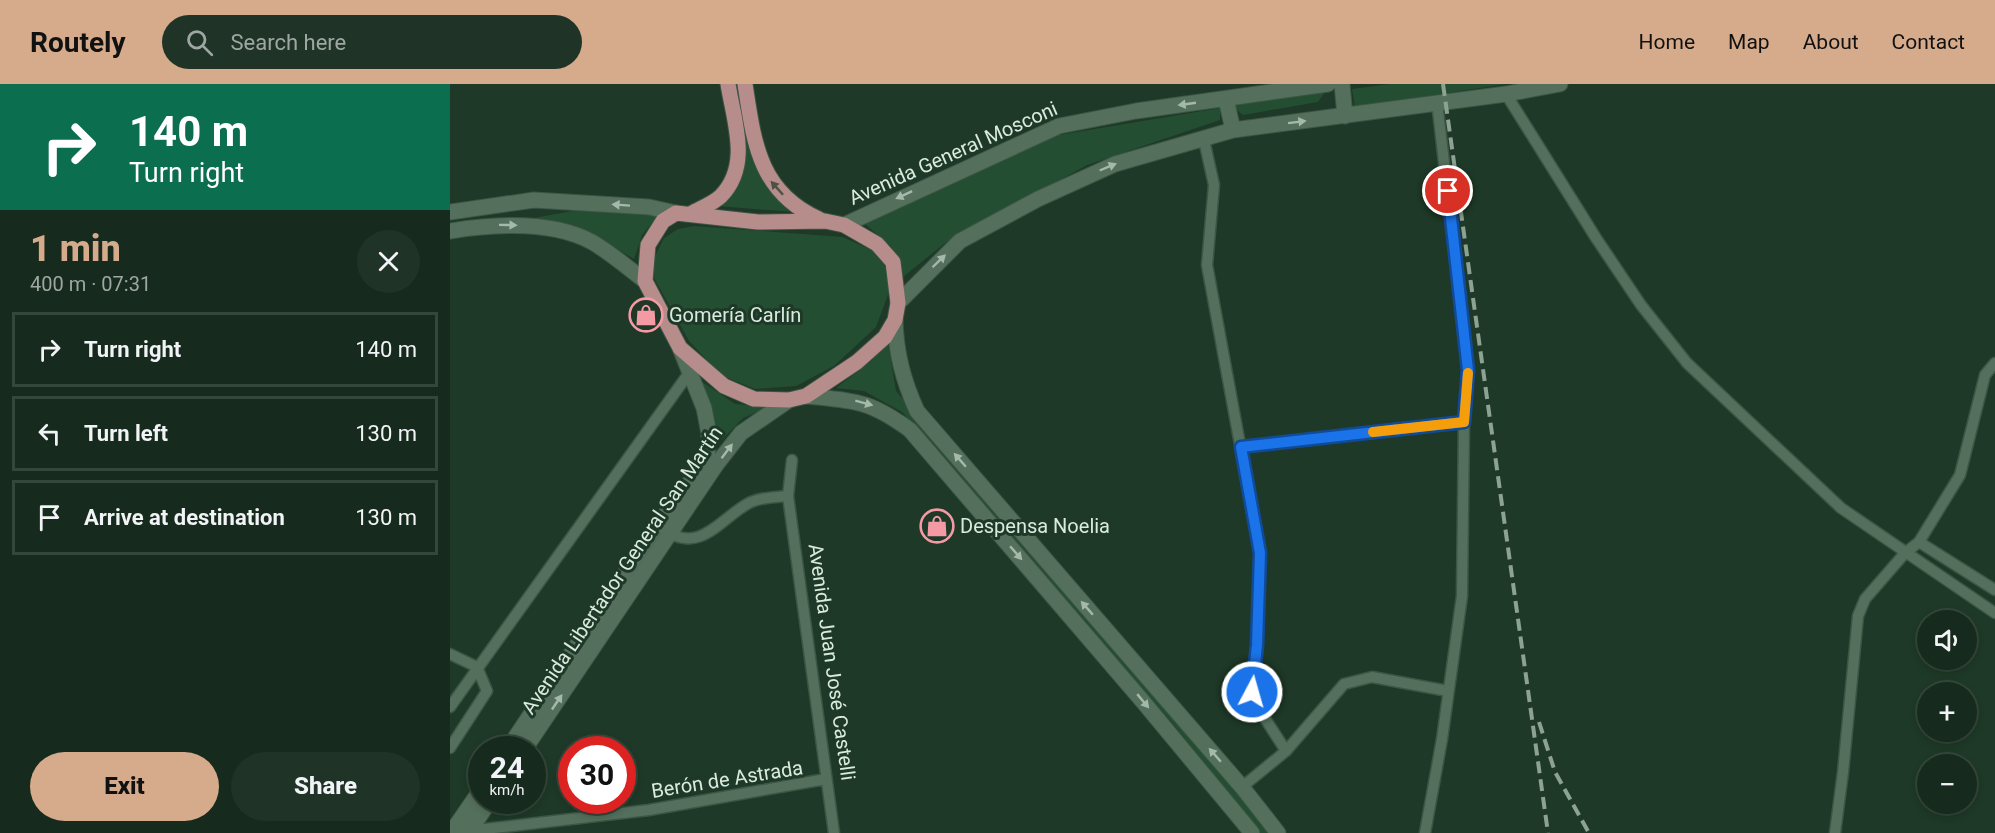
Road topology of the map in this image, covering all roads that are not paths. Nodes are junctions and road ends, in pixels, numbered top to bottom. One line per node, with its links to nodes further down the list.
1 (728, 84): 14 (main road)
2 (745, 84): 15 (main road, one-way to 2)
3 (1329, 84): 7 (main road, Avenida General Mosconi)
4 (1342, 84): 9 (main road)
5 (1560, 84): 6 (main road)
6 (1506, 94): 8 (main road); 33 (street)
7 (1226, 99): 10 (main road); 16 (main road, Avenida General Mosconi, one-way to 16)
8 (1437, 102): 9 (main road); 26 (street)
9 (1345, 116): 10 (main road, one-way to 9)
10 (1233, 130): 11 (main road)
11 (1204, 140): 19 (main road, one-way to 11); 27 (street)
12 (450, 212): 13 (main road, one-way to 12)
13 (676, 213): 14 (main road); 18 (main road)
14 (692, 213): 15 (main road)
15 (825, 221): 16 (main road)
16 (844, 225): 19 (main road)
17 (450, 231): 18 (main road, one-way to 18)
18 (645, 281): 21 (main road)
19 (898, 303): 20 (main road)
20 (895, 320): 24 (main road); 45 (main road, one-way to 20)
21 (680, 348): 23 (main road, Avenida Libertador General San Martín); 25 (main road)
22 (1995, 363): 32 (street)
23 (689, 373): 30 (main road, Avenida Libertador General San Martín); 37 (street)
24 (806, 396): 25 (main road); 50 (main road, one-way to 50)
25 (789, 400): 31 (main road, Avenida Libertador General San Martín, one-way to 25)
26 (1464, 422): 27 (street); 38 (street)
27 (1241, 447): 43 (street)
28 (792, 460): 29 (street, Avenida Juan José Castelli)
29 (788, 496): 31 (street); 44 (street, Avenida Juan José Castelli)
30 (657, 525): 31 (street); 40 (main road, Avenida Libertador General San Martín)
31 (671, 535): 41 (main road, Avenida Libertador General San Martín, one-way to 31)
32 (1919, 542): 33 (street); 34 (street)
33 (1905, 553): 35 (street); 53 (street)
34 (1995, 590)
35 (1995, 613)
36 (450, 654): 37 (street)
37 (477, 667): 39 (street); 42 (street)
38 (1448, 691): 43 (street); 52 (street)
39 (450, 706)
40 (516, 736)
41 (534, 736)
42 (450, 748)
43 (1286, 751): 45 (street)
44 (826, 779): 48 (street, Berón de Astrada); 49 (street, Avenida Juan José Castelli)
45 (1242, 787): 51 (main road)
46 (469, 814): 48 (main road)
47 (477, 814): 48 (main road)
48 (461, 830)
49 (834, 833)
50 (1252, 833)
51 (1278, 833)
52 (1425, 833)
53 (1835, 833)

